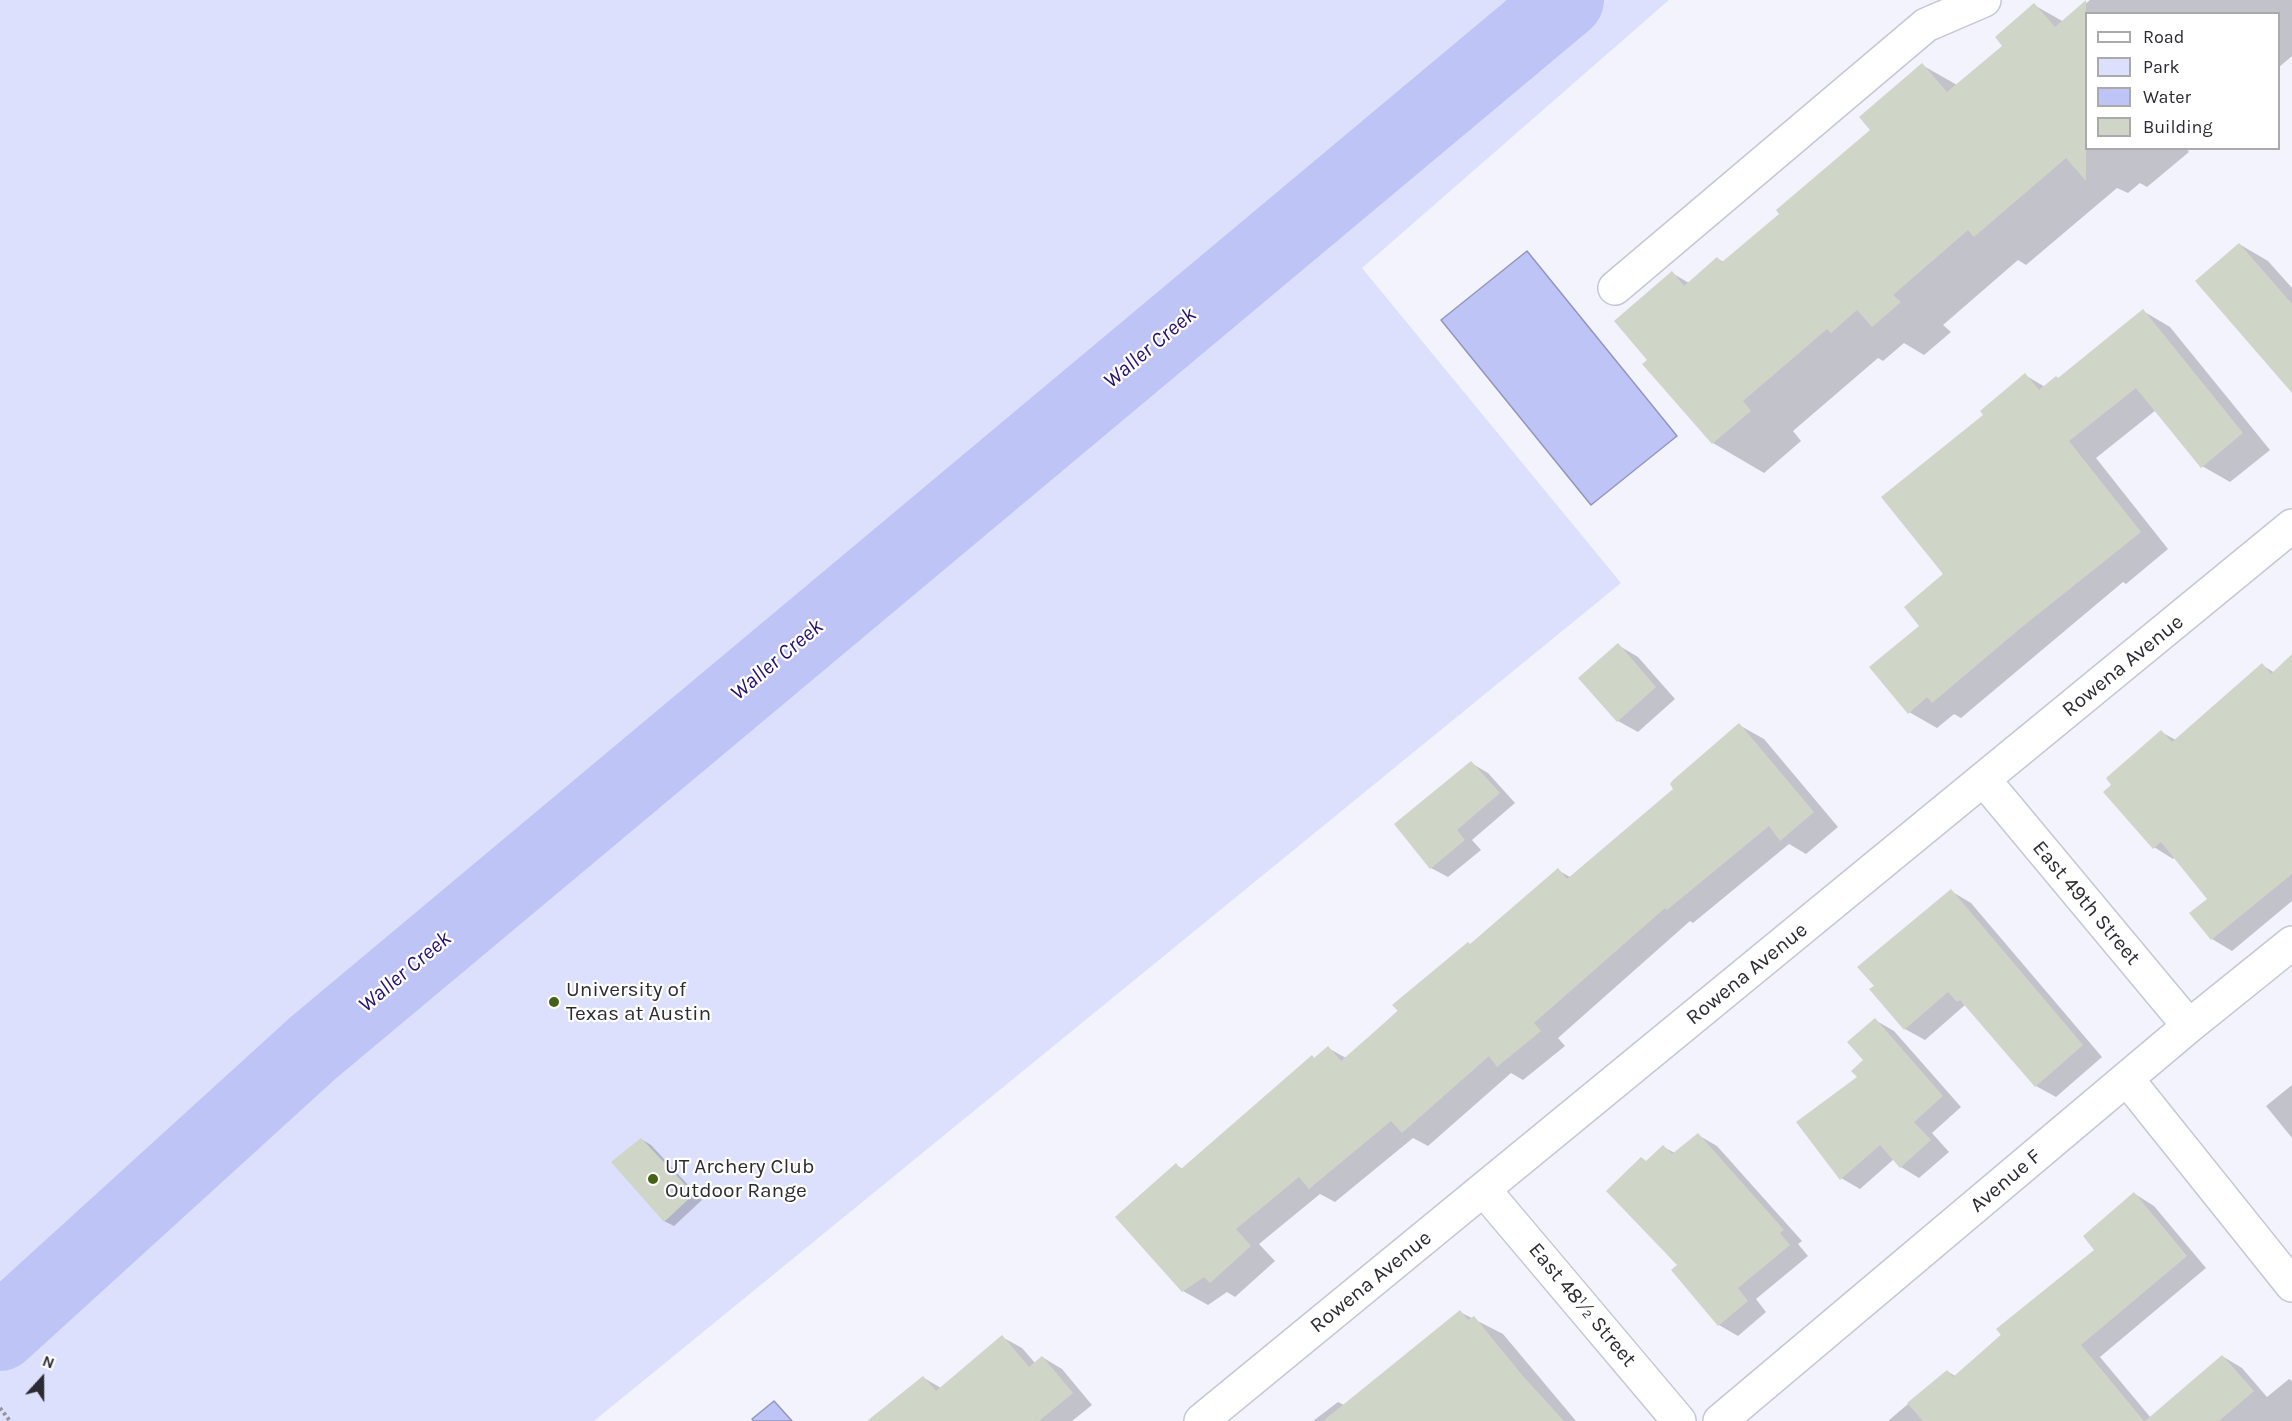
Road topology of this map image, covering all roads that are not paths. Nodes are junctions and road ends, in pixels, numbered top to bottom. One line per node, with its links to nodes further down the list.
1 (1984, 0): 2 (street)
2 (1615, 288)
3 (2292, 526): 4 (street, Rowena Avenue)
4 (1984, 780): 6 (street, East 49th Street); 8 (street, Rowena Avenue)
5 (2292, 942): 6 (street, Avenue F)
6 (2188, 1026): 7 (street, Avenue F)
7 (2127, 1079): 9 (street); 12 (street, Avenue F)
8 (1484, 1190): 10 (street, Rowena Avenue); 11 (street, East 48½ Street)
9 (2292, 1285)
10 (1201, 1421)
11 (1679, 1421)
12 (1720, 1421)

